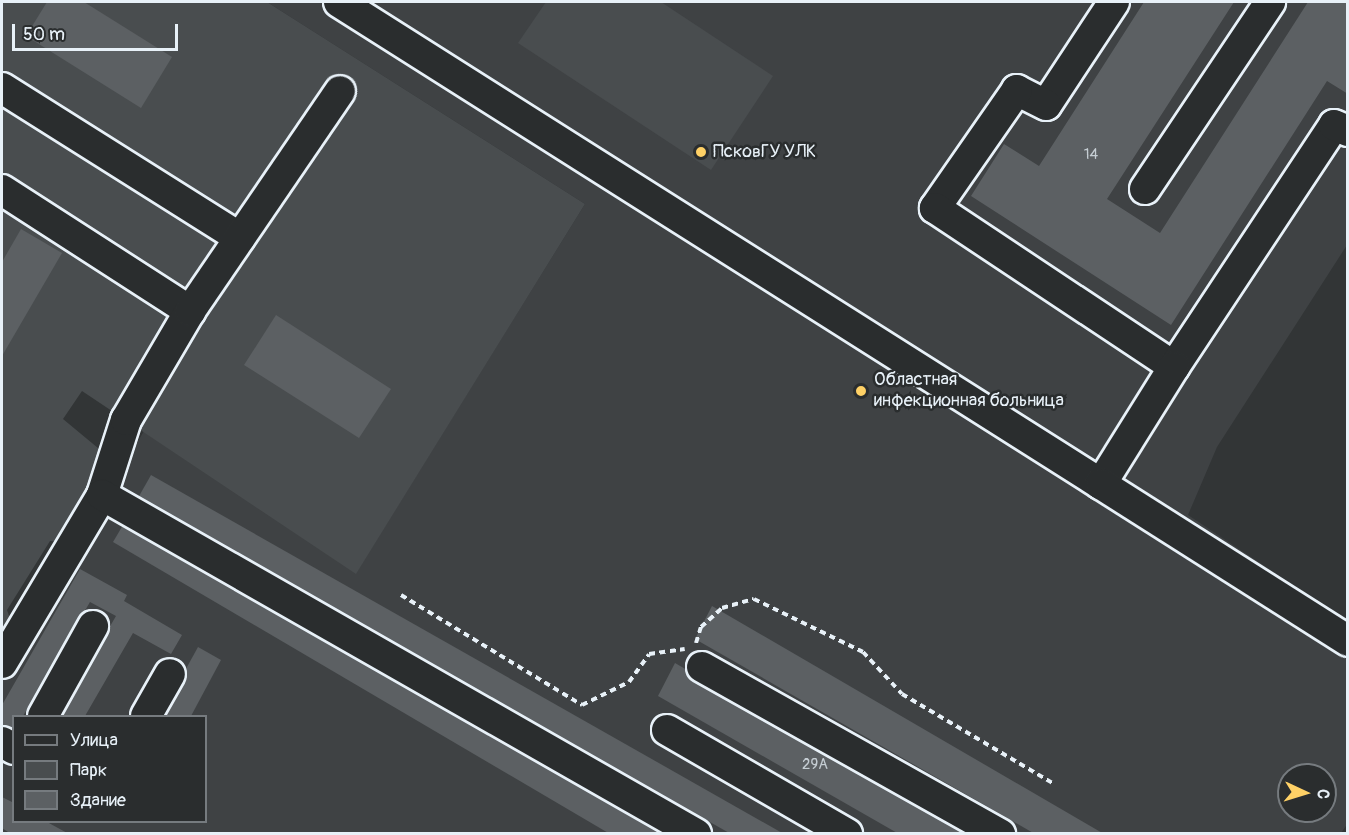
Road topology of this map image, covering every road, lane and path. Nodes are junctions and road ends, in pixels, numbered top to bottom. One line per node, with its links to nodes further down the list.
1 (339, 2): 12 (lane)
2 (1114, 2): 11 (lane)
3 (1270, 2): 7 (lane)
4 (2, 88): 9 (lane)
5 (340, 91): 9 (lane)
6 (1347, 131): 11 (lane)
7 (1145, 189)
8 (2, 190): 10 (lane)
9 (240, 238): 10 (lane)
10 (190, 311): 13 (lane)
11 (1174, 367): 12 (lane)
12 (1101, 484): 16 (lane)
13 (102, 495): 18 (lane); 24 (lane)
14 (401, 595): 17 (path)
15 (93, 626): 20 (lane)
16 (1347, 641)
17 (698, 657): 23 (path); 26 (lane)
18 (2, 663)
19 (170, 674): 21 (lane)
20 (44, 715)
21 (147, 715)
22 (667, 730): 25 (lane)
23 (1054, 784)
24 (696, 834)
25 (846, 834)
26 (1000, 834)

